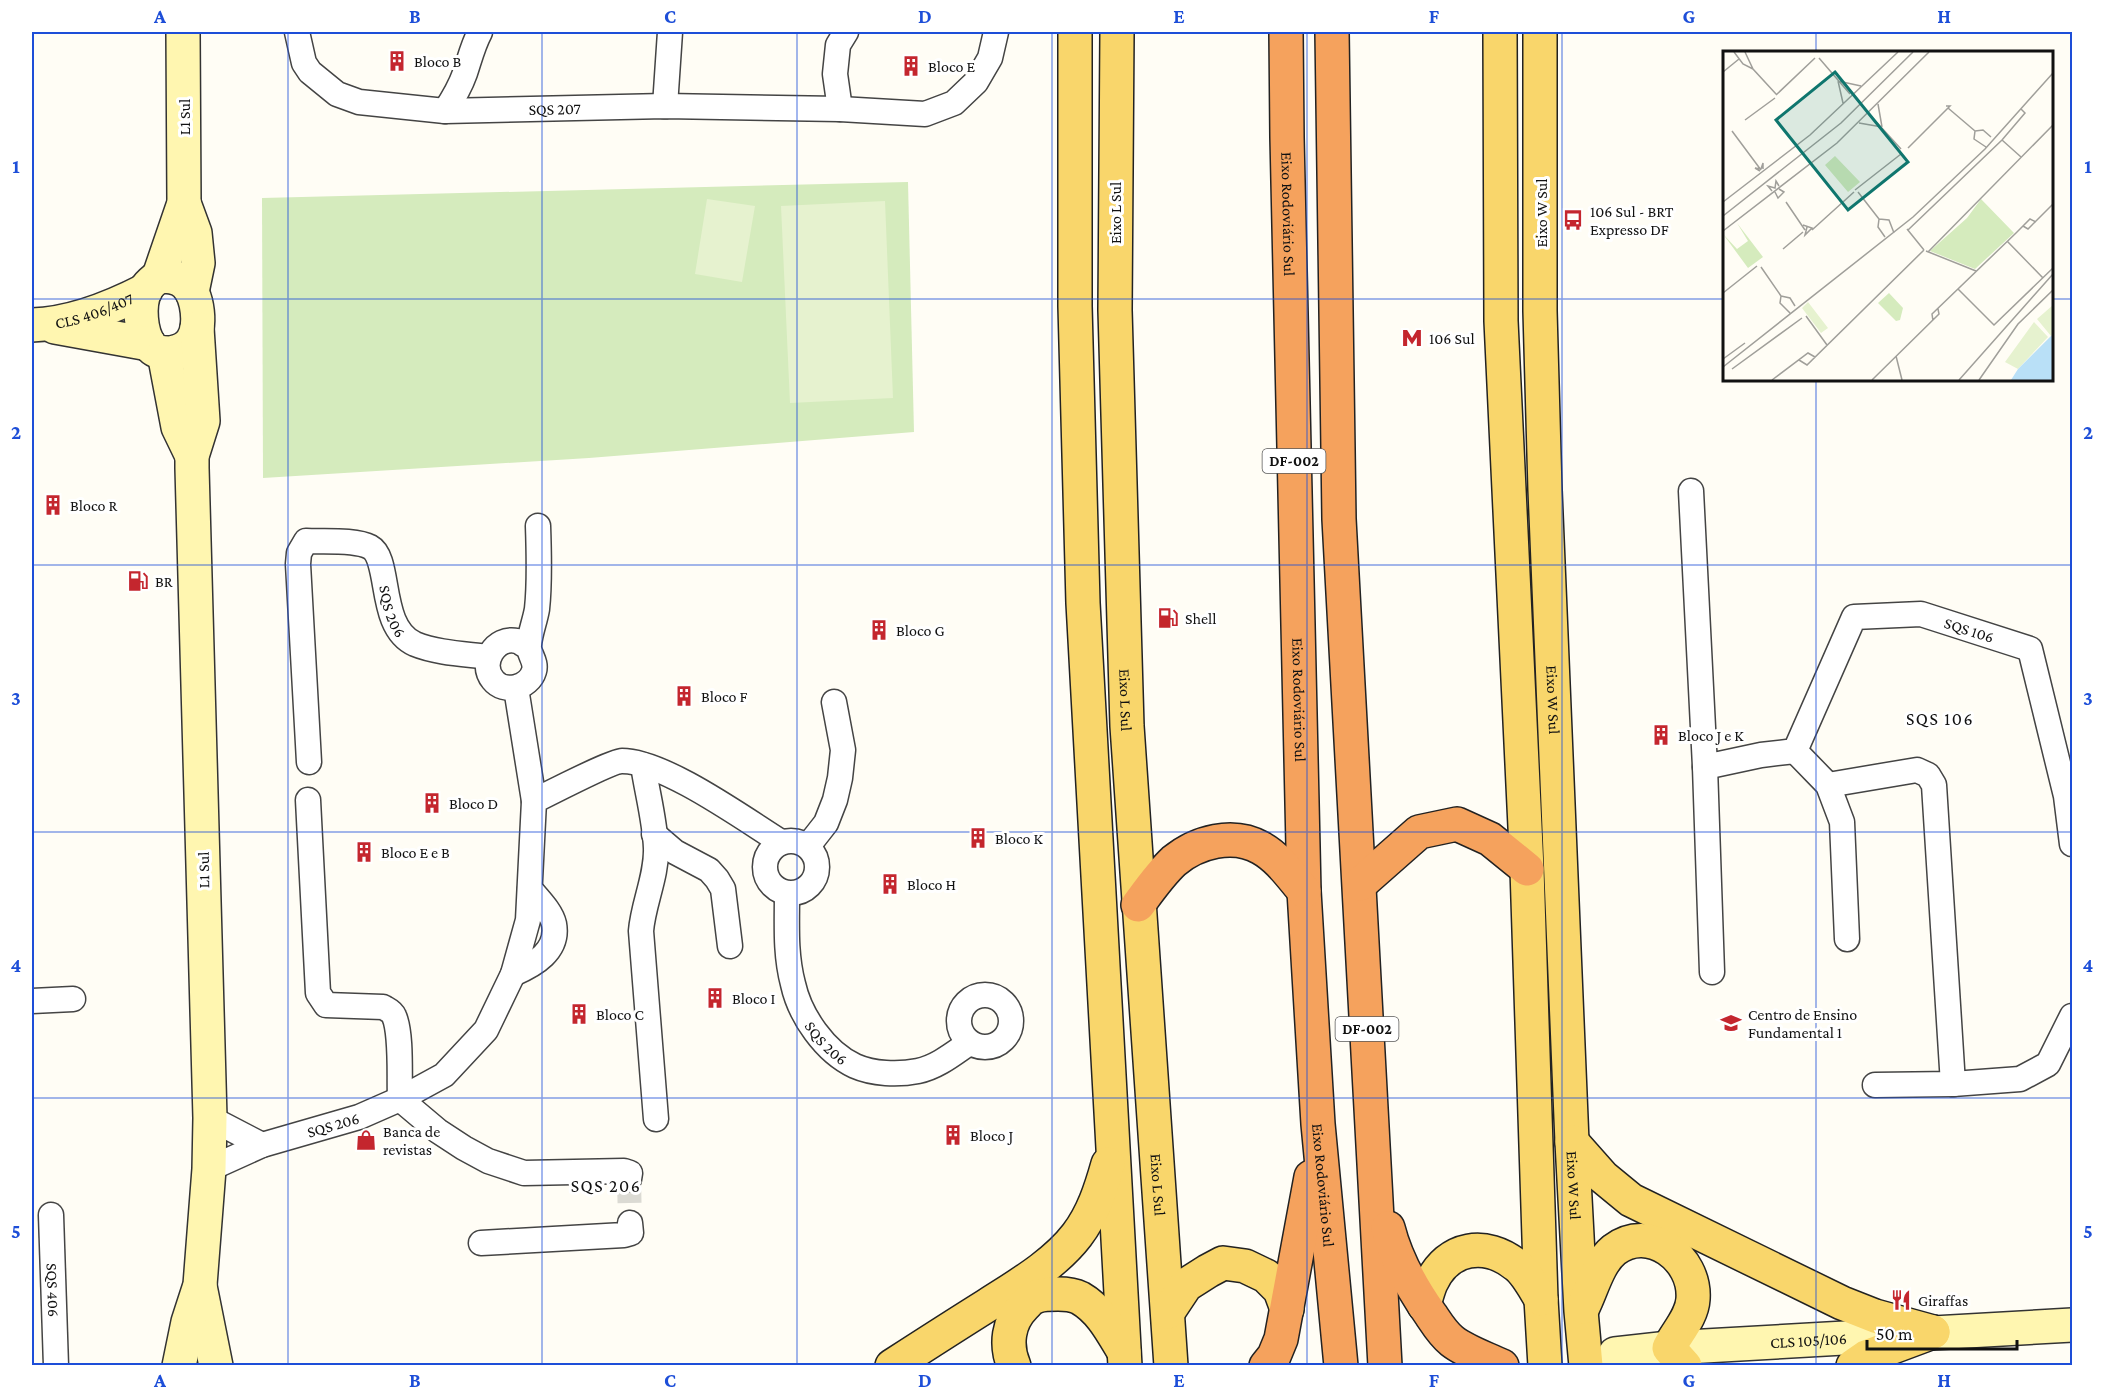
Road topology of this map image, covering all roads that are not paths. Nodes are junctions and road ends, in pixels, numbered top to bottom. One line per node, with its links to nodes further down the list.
1 (183, 32): 16 (street, L1 Sul)
2 (297, 32): 15 (street, SQS 207)
3 (480, 32): 15 (street)
4 (670, 32): 13 (street)
5 (846, 32): 14 (street)
6 (996, 32): 14 (street, SQS 207)
7 (1075, 32): 58 (main road)
8 (1117, 32): 44 (main road, Eixo L Sul)
9 (1286, 32): 42 (highway, Eixo Rodoviário Sul / DF-002)
10 (1332, 32): 41 (highway, DF-002)
11 (1500, 32): 40 (main road)
12 (1540, 32): 59 (main road, Eixo W Sul)
13 (664, 106): 14 (street, SQS 207); 15 (street, SQS 207)
14 (840, 109)
15 (445, 111)
16 (184, 203): 17 (street, L1 Sul); 18 (street, L1 Sul)
17 (153, 283): 18 (street); 19 (street, CLS 406/407); 21 (street)
18 (192, 292): 20 (street)
19 (36, 324): 21 (street, CLS 406/407)
20 (197, 328): 21 (street); 22 (street, L1 Sul)
21 (157, 349): 22 (street, L1 Sul)
22 (192, 456): 55 (street, L1 Sul)
23 (1691, 491): 32 (street)
24 (538, 526): 25 (street)
25 (529, 648): 26 (street); 27 (street)
26 (488, 657): 27 (street); 30 (street, SQS 206)
27 (516, 688): 35 (street, SQS 206)
28 (834, 702): 39 (street)
29 (1795, 751): 32 (street); 33 (street); 38 (street, SQS 106)
30 (309, 762)
31 (643, 765): 35 (street); 36 (street); 37 (street)
32 (1705, 767): 47 (street)
33 (1828, 785): 45 (street); 52 (street)
34 (308, 800): 54 (street)
35 (534, 801): 54 (street, SQS 206)
36 (654, 834): 46 (street); 56 (street)
37 (781, 842): 39 (street); 43 (street)
38 (2073, 844)
39 (807, 846): 43 (street)
40 (1527, 870): 41 (highway); 68 (main road)
41 (1360, 884): 62 (highway, DF-002)
42 (1304, 891): 44 (highway); 57 (highway, Eixo Rodoviário Sul / DF-002)
43 (787, 894): 51 (street, SQS 206)
44 (1138, 905): 72 (main road, Eixo L Sul)
45 (1846, 939)
46 (730, 946)
47 (1712, 972)
48 (73, 999): 49 (street)
49 (32, 1001)
50 (2073, 1016): 52 (street)
51 (969, 1043)
52 (1953, 1084): 53 (street)
53 (1875, 1085)
54 (400, 1099): 60 (street, SQS 206); 63 (street)
55 (210, 1118): 60 (street); 61 (street, L1 Sul)
56 (656, 1119)
57 (1318, 1124): 70 (highway); 85 (highway, Eixo Rodoviário Sul / DF-002)
58 (1113, 1142): 76 (main road); 81 (main road)
59 (1572, 1142): 71 (main road, Eixo W Sul); 74 (main road)
60 (262, 1144): 61 (street, SQS 206)
61 (209, 1169): 67 (street, L1 Sul)
62 (1374, 1174): 69 (highway); 86 (highway, DF-002)
63 (629, 1179)
64 (51, 1215): 78 (street, SQS 406)
65 (630, 1223): 66 (street)
66 (481, 1243)
67 (200, 1285): 79 (street, L1 Sul); 80 (street, L1 Sul)
68 (1541, 1299): 69 (main road); 87 (main road)
69 (1424, 1305): 87 (highway)
70 (1287, 1309): 72 (main road); 84 (highway)
71 (1581, 1311): 75 (main road); 77 (main road, Eixo W Sul)
72 (1168, 1312): 83 (main road, Eixo L Sul)
73 (2073, 1325): 74 (street, CLS 105/106)
74 (1933, 1332): 75 (street, CLS 105/106); 88 (main road)
75 (1677, 1357): 77 (street, CLS 105/106)
76 (1125, 1359): 82 (main road)
77 (1600, 1360)
78 (56, 1365)
79 (179, 1365)
80 (216, 1365)
81 (892, 1365)
82 (1014, 1365)
83 (1171, 1365)
84 (1266, 1365)
85 (1341, 1365)
86 (1385, 1365)
87 (1526, 1365)
88 (1852, 1365)

